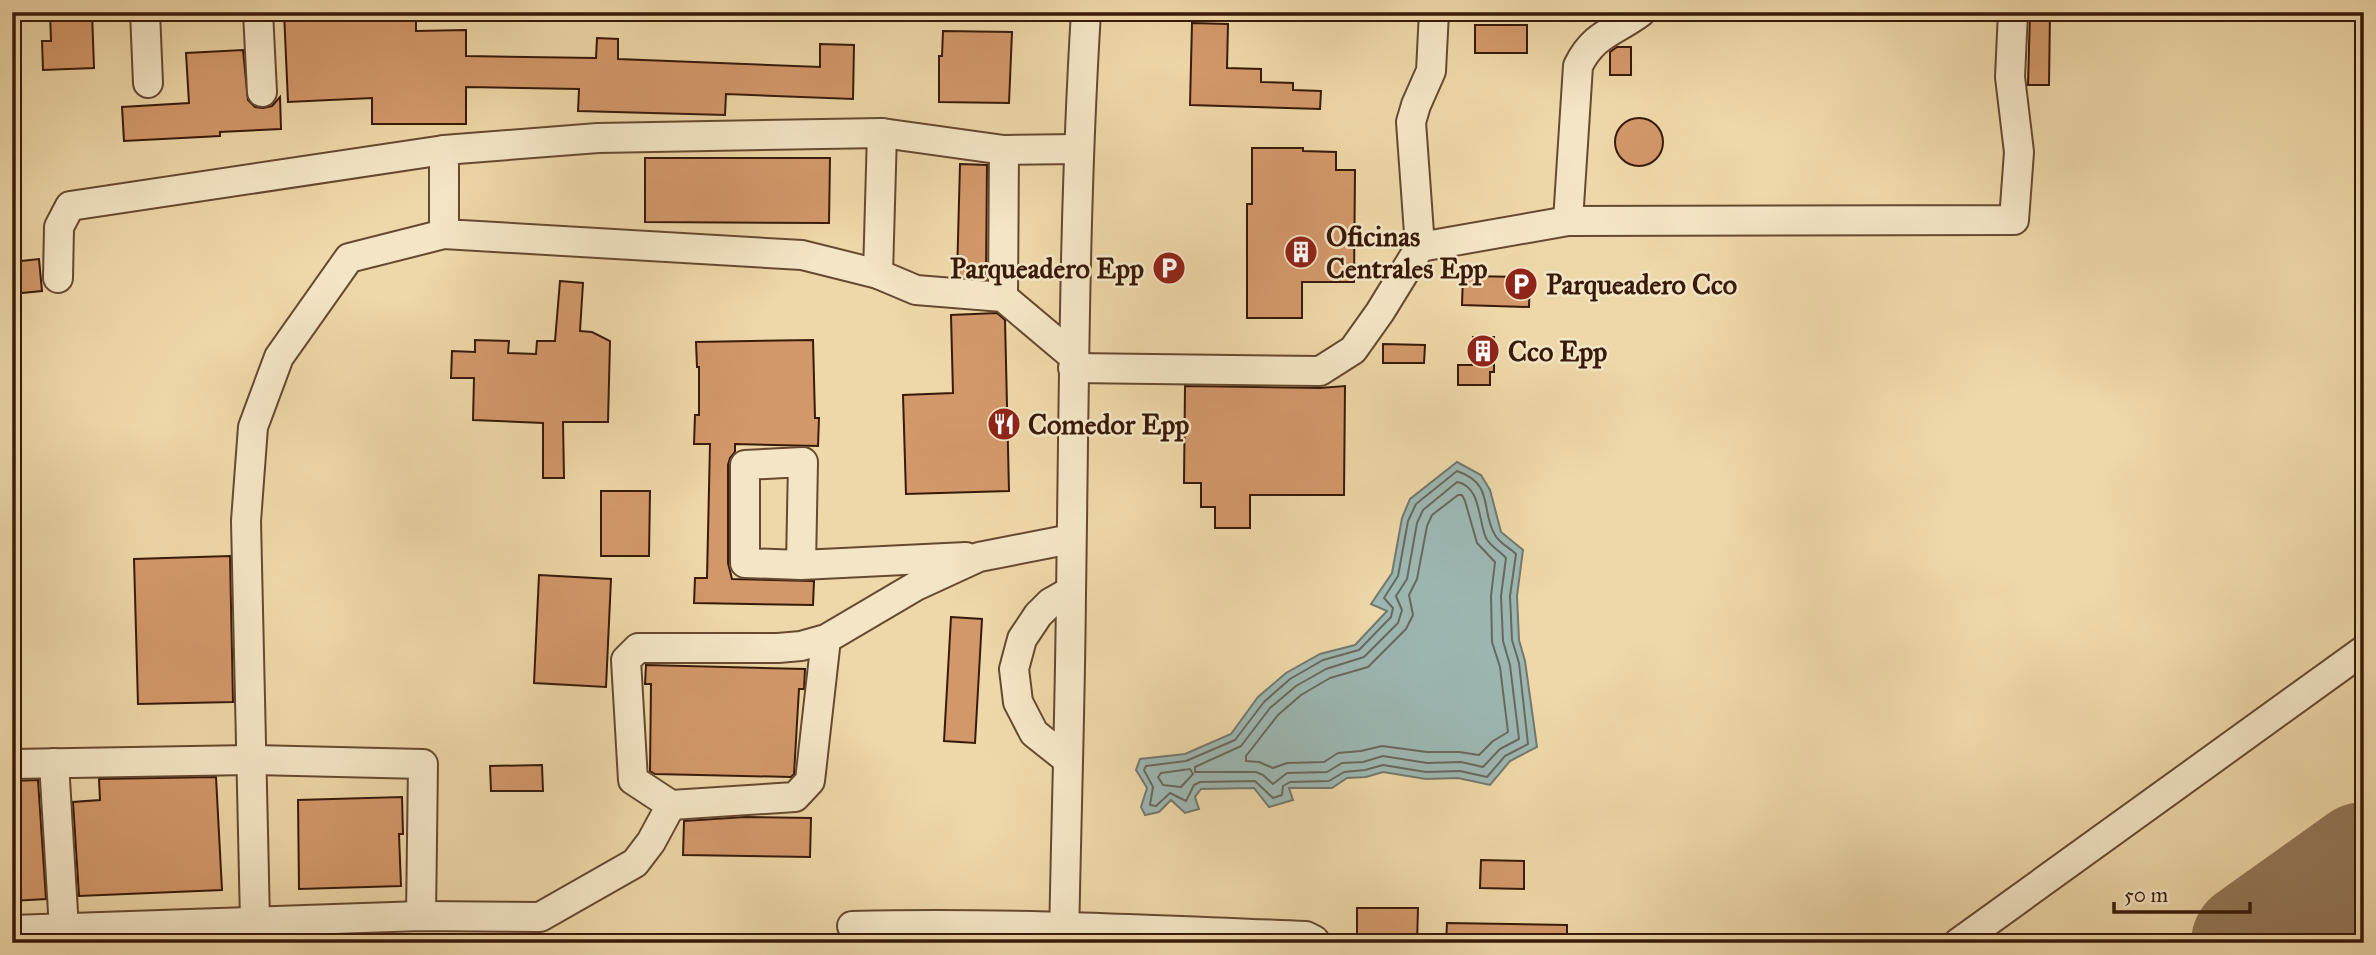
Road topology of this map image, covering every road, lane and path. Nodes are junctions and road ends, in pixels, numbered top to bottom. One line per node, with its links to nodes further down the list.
1 (145, 12): 7 (street)
2 (258, 12): 8 (street)
3 (1086, 12): 10 (street)
4 (1434, 12): 15 (street)
5 (1641, 12): 13 (street)
6 (2014, 12): 13 (street)
7 (148, 83)
8 (262, 92)
9 (882, 133): 11 (street); 12 (street); 16 (street)
10 (1078, 149): 12 (street); 19 (street)
11 (444, 150): 14 (street); 17 (street)
12 (1004, 150): 18 (street)
13 (1568, 221): 15 (street)
14 (444, 234): 16 (street); 26 (street)
15 (1420, 247): 19 (street)
16 (878, 274): 18 (street)
17 (58, 278)
18 (1003, 297): 19 (street)
19 (1073, 362): 20 (street)
20 (1071, 539): 21 (street); 23 (street)
21 (979, 557): 22 (street); 24 (street)
22 (801, 565)
23 (1071, 590): 27 (street); 27 (street)
24 (826, 639): 30 (street); 30 (street)
25 (2364, 650): 38 (street)
26 (251, 760): 28 (street); 31 (street); 32 (street)
27 (1068, 760): 36 (street)
28 (54, 763): 29 (street); 34 (street)
29 (12, 764)
30 (671, 804): 31 (street)
31 (421, 916): 32 (street)
32 (255, 921): 34 (street)
33 (852, 926): 36 (street)
34 (64, 929): 35 (street)
35 (12, 930)
36 (1064, 935): 37 (street)
37 (1314, 943)
38 (1958, 943)

